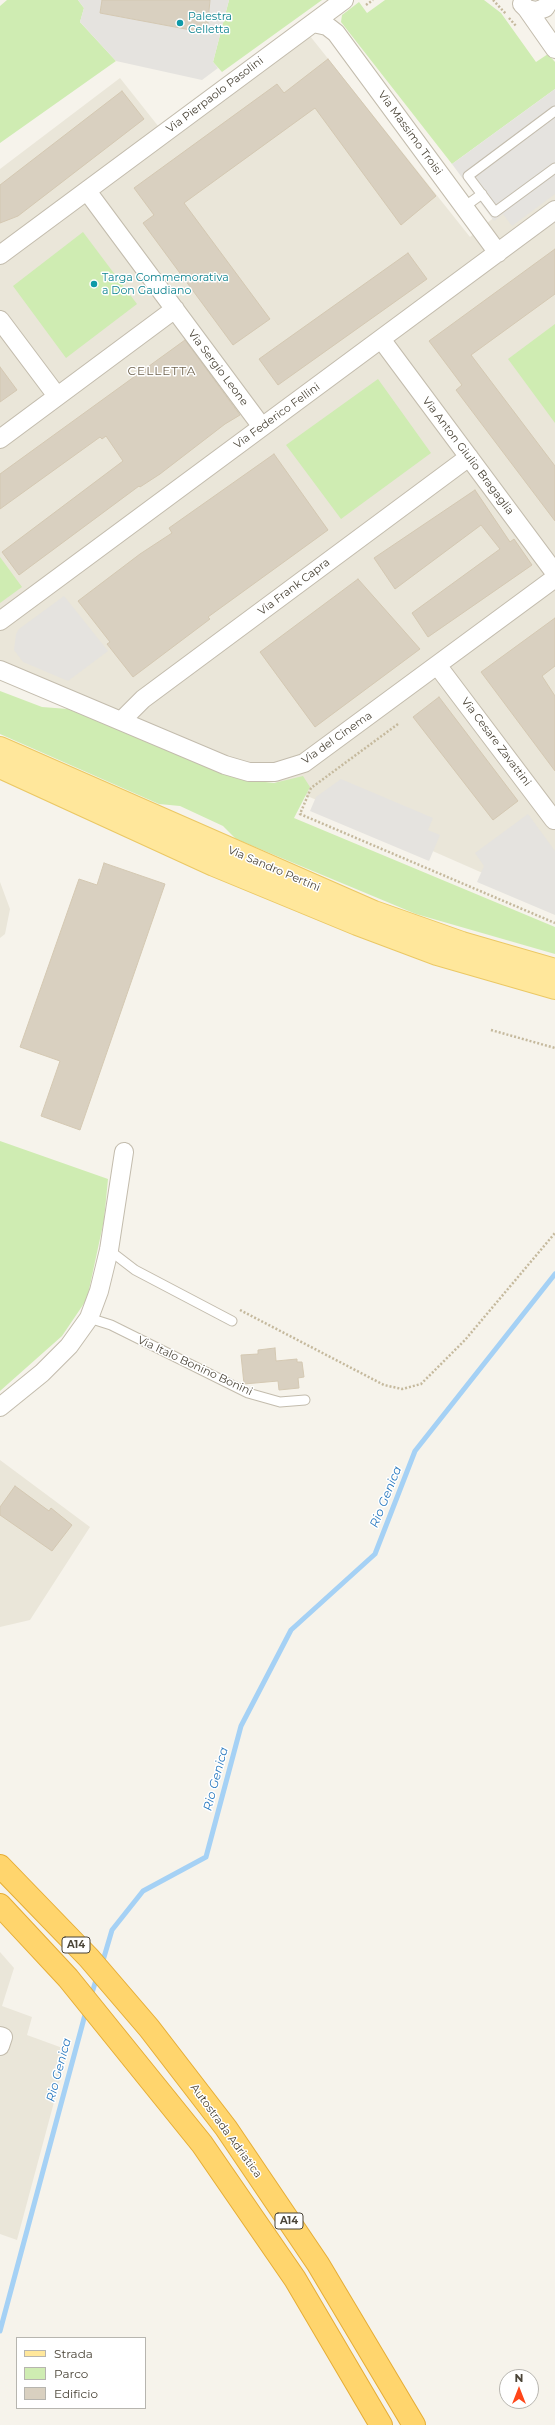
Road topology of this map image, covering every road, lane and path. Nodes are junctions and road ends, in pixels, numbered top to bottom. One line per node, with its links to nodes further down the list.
1 (344, 0): 6 (street, Via Pierpaolo Pasolini)
2 (373, 0): 5 (path)
3 (493, 0): 7 (path)
4 (530, 3): 8 (street)
5 (366, 5)
6 (313, 23): 11 (street, Via Pierpaolo Pasolini); 13 (street, Via Massimo Troisi)
7 (518, 30)
8 (551, 43)
9 (555, 112): 12 (lane)
10 (555, 168): 12 (lane)
11 (87, 191): 16 (street, Via Pierpaolo Pasolini); 17 (street, Via Sergio Leone)
12 (482, 194): 13 (lane)
13 (464, 207): 15 (street, Via Massimo Troisi)
14 (555, 210): 15 (street, Via Federico Fellini)
15 (498, 253): 19 (street, Via Federico Fellini)
16 (0, 255)
17 (175, 309): 20 (street); 21 (street, Via Sergio Leone)
18 (0, 320): 20 (street)
19 (381, 339): 21 (street, Via Federico Fellini); 23 (street, Via Anton Giulio Bragaglia)
20 (57, 396): 22 (street)
21 (262, 427): 26 (street, Via Federico Fellini)
22 (0, 439)
23 (469, 457): 24 (street, Via Anton Giulio Bragaglia); 29 (street, Via Frank Capra)
24 (555, 572)
25 (555, 578): 27 (street, Via del Cinema)
26 (0, 621)
27 (437, 665): 29 (street, Via del Cinema); 33 (street, Via Cesare Zavattini)
28 (0, 670): 29 (street, Via del Cinema)
29 (121, 721)
30 (398, 724): 34 (path)
31 (0, 748): 35 (main road, Via Sandro Pertini)
32 (0, 767): 36 (main road, Via Sandro Pertini)
33 (554, 821)
34 (555, 923)
35 (555, 970)
36 (555, 988)
37 (491, 1030): 38 (path)
38 (555, 1048)
39 (124, 1152): 41 (street)
40 (555, 1233): 42 (path)
41 (109, 1250): 43 (street); 44 (lane)
42 (238, 1309)
43 (89, 1318): 45 (lane, Via Italo Bonino Bonini); 46 (street)
44 (232, 1321)
45 (305, 1400)
46 (0, 1407)
47 (0, 1866): 52 (highway, Autostrada Adriatica / A14)
48 (0, 1905): 51 (highway, A14)
49 (0, 2036): 50 (street)
50 (0, 2046)
51 (382, 2425)
52 (414, 2425)

